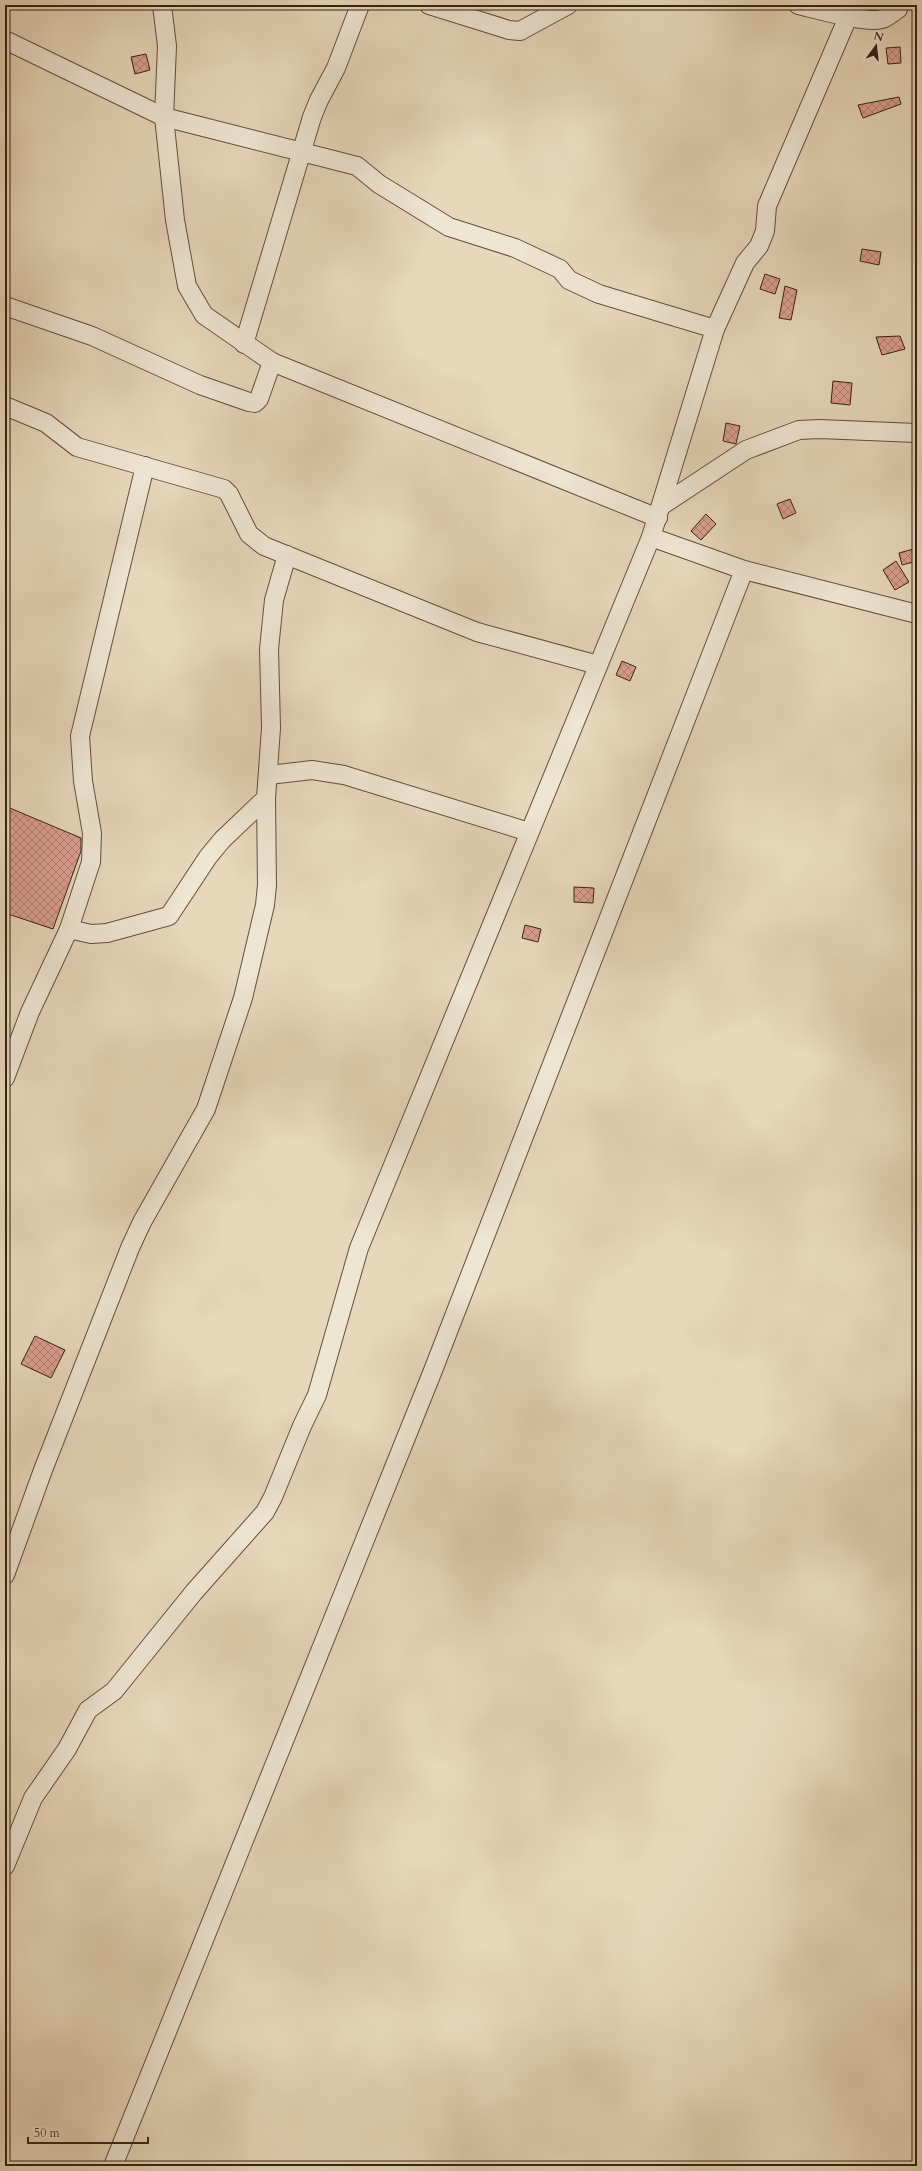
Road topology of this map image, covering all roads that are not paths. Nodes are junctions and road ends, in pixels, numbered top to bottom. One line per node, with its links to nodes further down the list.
1 (162, 5): 9 (street)
2 (360, 5): 10 (street)
3 (429, 5): 4 (street)
4 (568, 5)
5 (798, 5): 7 (street)
6 (898, 5): 7 (street)
7 (848, 17): 12 (street)
8 (5, 40): 9 (street)
9 (164, 117): 10 (street); 13 (street)
10 (303, 152): 12 (street); 13 (street)
11 (5, 306): 14 (street)
12 (715, 329): 18 (street)
13 (244, 344): 14 (street)
14 (272, 362): 18 (street)
15 (5, 406): 17 (street)
16 (917, 433): 18 (street)
17 (144, 466): 20 (street); 27 (street)
18 (659, 512): 19 (street)
19 (651, 537): 21 (street); 23 (street)
20 (287, 555): 23 (street); 24 (street)
21 (744, 570): 22 (street); 32 (street)
22 (917, 614)
23 (598, 665): 26 (street)
24 (269, 775): 25 (street); 26 (street)
25 (266, 798): 27 (street); 30 (street)
26 (529, 832): 31 (street)
27 (69, 929): 28 (street)
28 (12, 1039): 29 (street)
29 (5, 1078)
30 (5, 1575)
31 (5, 1866)
32 (113, 2166)

